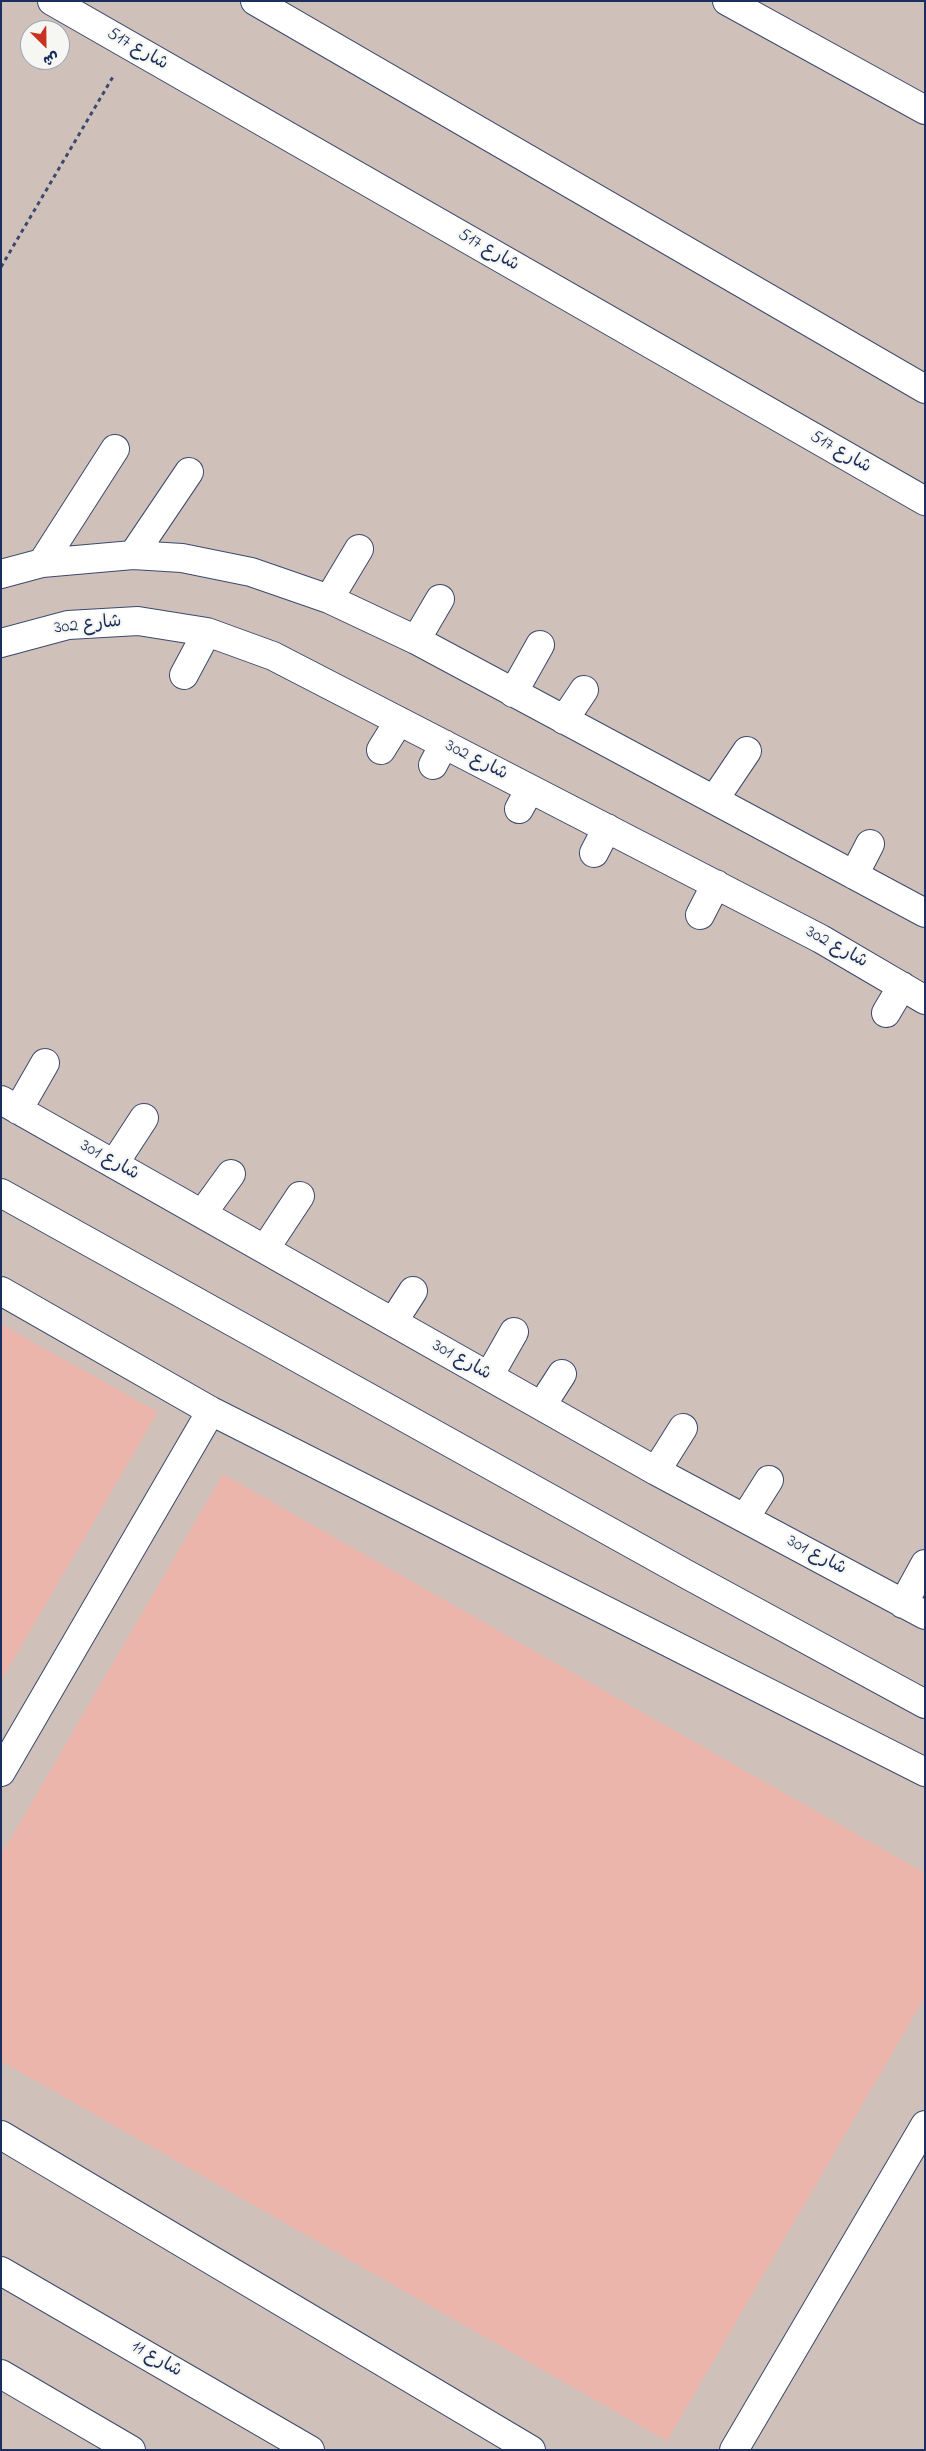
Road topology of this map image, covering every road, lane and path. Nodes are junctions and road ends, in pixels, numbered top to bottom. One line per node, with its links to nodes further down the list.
1 (52, 1): 4 (street, شارع 517)
2 (255, 1): 7 (street)
3 (726, 1): 5 (street)
4 (131, 47): 6 (path); 10 (street, شارع 517)
5 (925, 110)
6 (1, 267)
7 (925, 389)
8 (115, 449): 13 (street)
9 (189, 472): 12 (street)
10 (925, 502)
11 (359, 549): 16 (street)
12 (133, 555): 13 (street); 16 (street)
13 (42, 562): 14 (street)
14 (1, 574)
15 (440, 599): 18 (street)
16 (329, 600): 18 (street)
17 (207, 632): 19 (street, شارع 302); 21 (street); 25 (street, شارع 302)
18 (416, 640): 23 (street)
19 (1, 643)
20 (540, 646): 23 (street)
21 (184, 675)
22 (584, 690): 24 (street)
23 (513, 693): 24 (street)
24 (564, 720): 28 (street)
25 (399, 721): 26 (street); 29 (street, شارع 302)
26 (381, 750)
27 (747, 751): 28 (street)
28 (714, 800): 32 (street)
29 (607, 828): 31 (street); 33 (street, شارع 302)
30 (870, 844): 32 (street)
31 (594, 853)
32 (854, 875): 34 (street)
33 (716, 884): 35 (street); 36 (street, شارع 302)
34 (925, 913)
35 (700, 915)
36 (902, 986): 37 (street, شارع 302); 38 (street)
37 (925, 1000)
38 (886, 1013)
39 (44, 1063): 40 (street)
40 (10, 1105): 42 (street, شارع 301)
41 (144, 1118): 42 (street)
42 (114, 1164): 46 (street, شارع 301)
43 (231, 1174): 46 (street)
44 (1, 1193): 62 (street)
45 (300, 1196): 47 (street)
46 (202, 1214): 47 (street, شارع 301)
47 (265, 1249): 50 (street, شارع 301)
48 (1, 1291): 55 (street)
49 (414, 1291): 50 (street)
50 (393, 1322): 53 (street, شارع 301)
51 (514, 1332): 53 (street)
52 (562, 1374): 54 (street)
53 (489, 1376): 54 (street, شارع 301)
54 (542, 1405): 57 (street, شارع 301)
55 (211, 1411): 63 (street); 64 (street)
56 (683, 1428): 57 (street)
57 (656, 1470): 59 (street, شارع 301)
58 (769, 1480): 59 (street)
59 (745, 1518): 61 (street, شارع 301)
60 (925, 1564): 61 (street)
61 (914, 1609)
62 (925, 1704)
63 (1, 1772)
64 (925, 1772)
65 (925, 2125): 72 (street)
66 (1, 2135): 71 (street)
67 (1, 2271): 70 (street, شارع 11)
68 (1, 2374): 69 (street)
69 (131, 2450)
70 (310, 2450)
71 (531, 2450)
72 (734, 2450)

